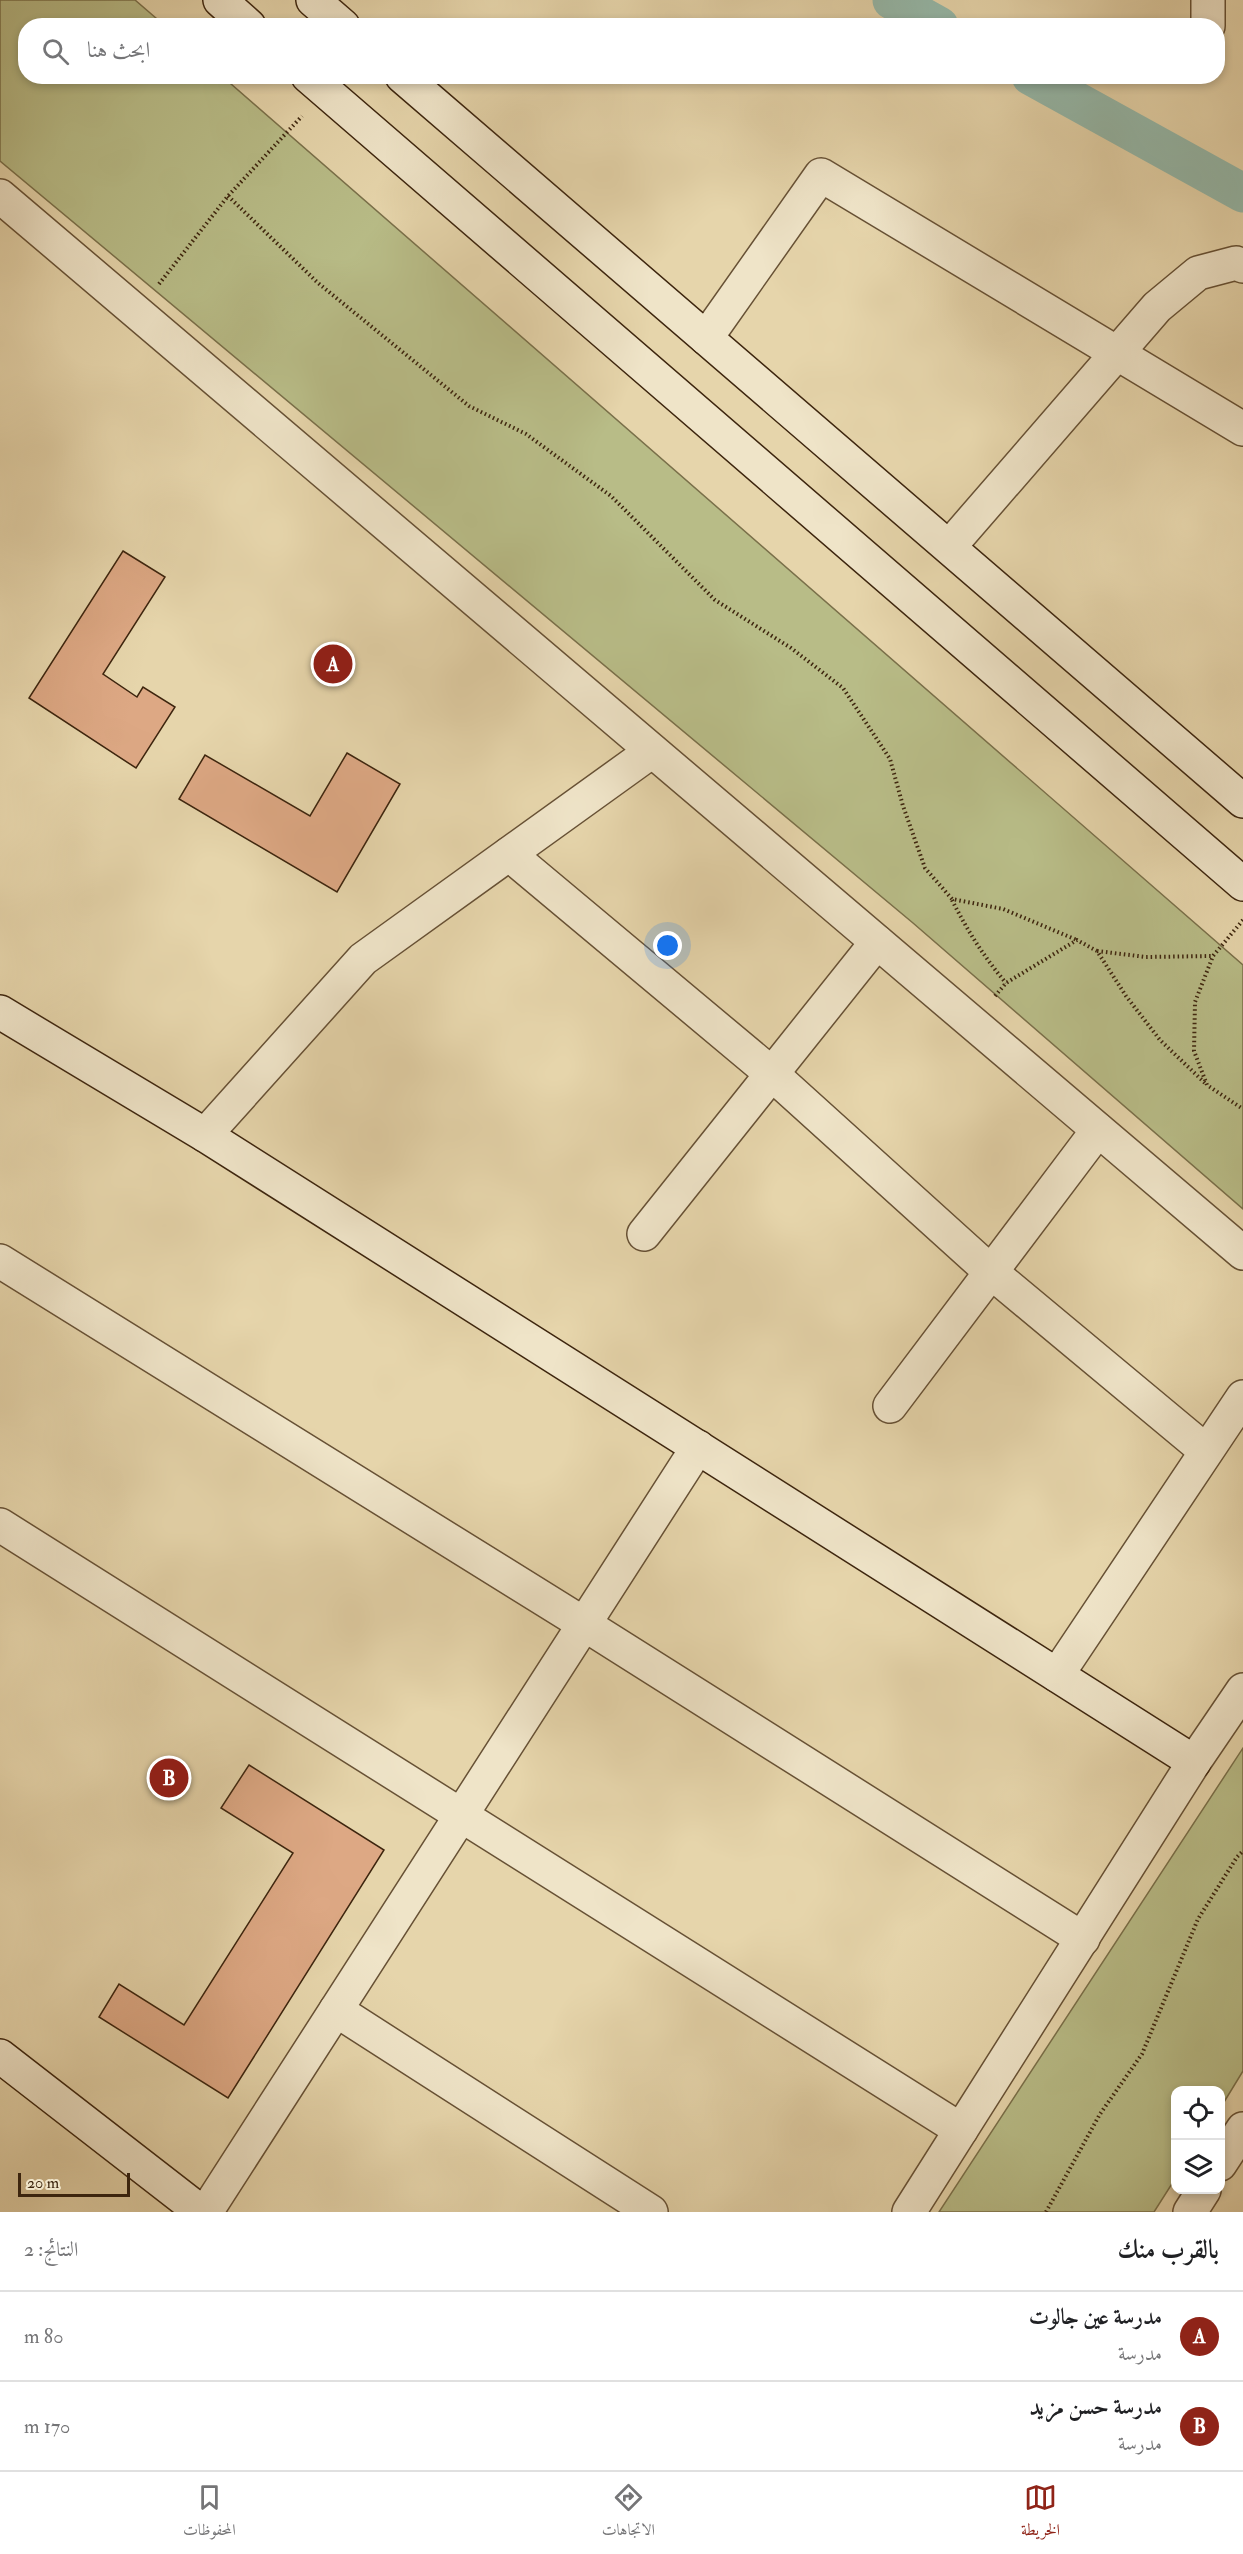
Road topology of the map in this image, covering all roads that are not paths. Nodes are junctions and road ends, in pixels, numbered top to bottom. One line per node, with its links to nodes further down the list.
1 (220, 0): 4 (street)
2 (313, 0): 5 (street)
3 (1208, 0): 6 (street)
4 (240, 18)
5 (334, 18)
6 (1208, 18)
7 (317, 84): 18 (street)
8 (411, 84): 11 (street)
9 (0, 196): 15 (street)
10 (1243, 266): 12 (street)
11 (706, 338): 12 (street); 14 (street)
12 (1116, 353): 13 (street); 14 (street)
13 (1243, 429)
14 (949, 547): 16 (street)
15 (652, 751): 17 (street); 19 (street)
16 (1243, 801)
17 (509, 854): 21 (street); 23 (street)
18 (1243, 884)
19 (877, 942): 21 (street); 22 (street)
20 (0, 1012): 23 (street)
21 (772, 1074): 24 (street); 27 (street)
22 (1098, 1130): 25 (street); 27 (street)
23 (205, 1135): 30 (street)
24 (644, 1234)
25 (1243, 1253)
26 (0, 1261): 33 (street)
27 (991, 1272): 29 (street); 31 (street)
28 (1243, 1397): 31 (street)
29 (890, 1406)
30 (698, 1447): 33 (street); 34 (street)
31 (1206, 1451): 34 (street)
32 (0, 1525): 37 (street)
33 (584, 1624): 37 (street); 38 (street)
34 (1057, 1675): 36 (street)
35 (1243, 1690): 36 (street)
36 (1194, 1762): 38 (street)
37 (462, 1814): 39 (street); 42 (street)
38 (1083, 1939): 42 (street)
39 (336, 2010): 45 (street); 46 (street)
40 (0, 2056): 45 (street)
41 (1243, 2129): 43 (street)
42 (961, 2130): 47 (street)
43 (1225, 2158)
44 (1201, 2194): 48 (street)
45 (204, 2212)
46 (651, 2212)
47 (909, 2212)
48 (1190, 2212)

